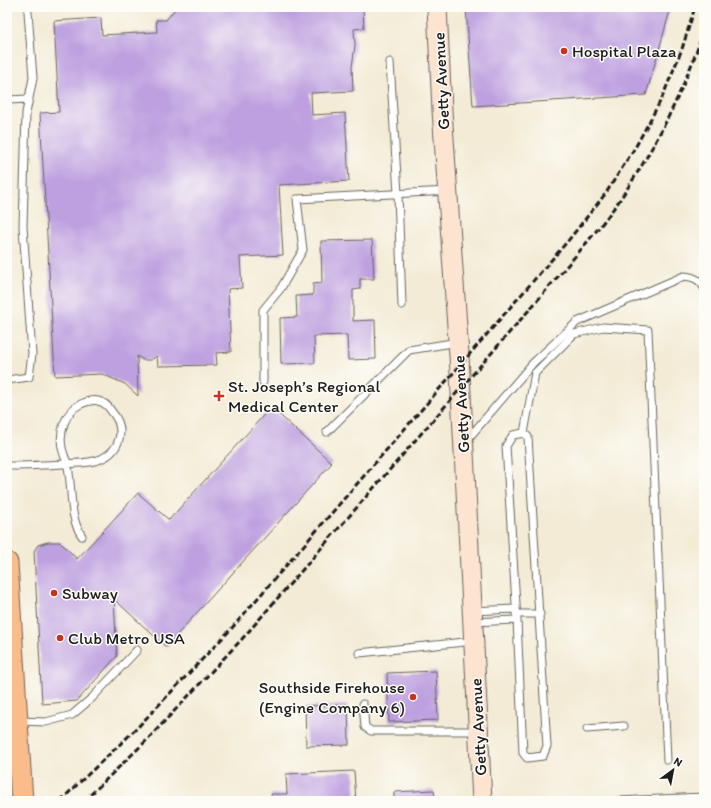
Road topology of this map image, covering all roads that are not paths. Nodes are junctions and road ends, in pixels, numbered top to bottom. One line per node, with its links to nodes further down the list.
1 (437, 7): 6 (main road, Getty Avenue)
2 (28, 12): 4 (lane)
3 (390, 62): 7 (lane)
4 (28, 99): 5 (lane); 11 (lane)
5 (7, 100)
6 (448, 191): 7 (lane); 10 (main road, Getty Avenue)
7 (398, 194): 9 (lane); 12 (lane)
8 (704, 288): 15 (lane)
9 (402, 306)
10 (458, 342): 13 (lane); 15 (main road, Getty Avenue)
11 (7, 380)
12 (263, 382)
13 (327, 432)
14 (524, 433): 20 (lane); 21 (lane); 31 (lane)
15 (463, 444): 22 (main road, Getty Avenue)
16 (67, 464): 16 (lane); 17 (lane); 18 (lane)
17 (7, 466)
18 (82, 536)
19 (7, 572): 27 (main road)
20 (516, 614): 21 (lane); 21 (lane); 22 (lane); 22 (lane)
21 (540, 614)
22 (472, 616): 23 (main road, Getty Avenue)
23 (474, 641): 25 (lane); 30 (main road, Getty Avenue)
24 (137, 650): 27 (lane)
25 (359, 653)
26 (363, 704): 30 (lane)
27 (17, 721): 33 (main road)
28 (624, 726): 29 (lane)
29 (587, 729)
30 (478, 731): 34 (main road, Getty Avenue)
31 (666, 760)
32 (704, 797): 35 (lane)
33 (22, 801)
34 (482, 801)
35 (618, 801)

